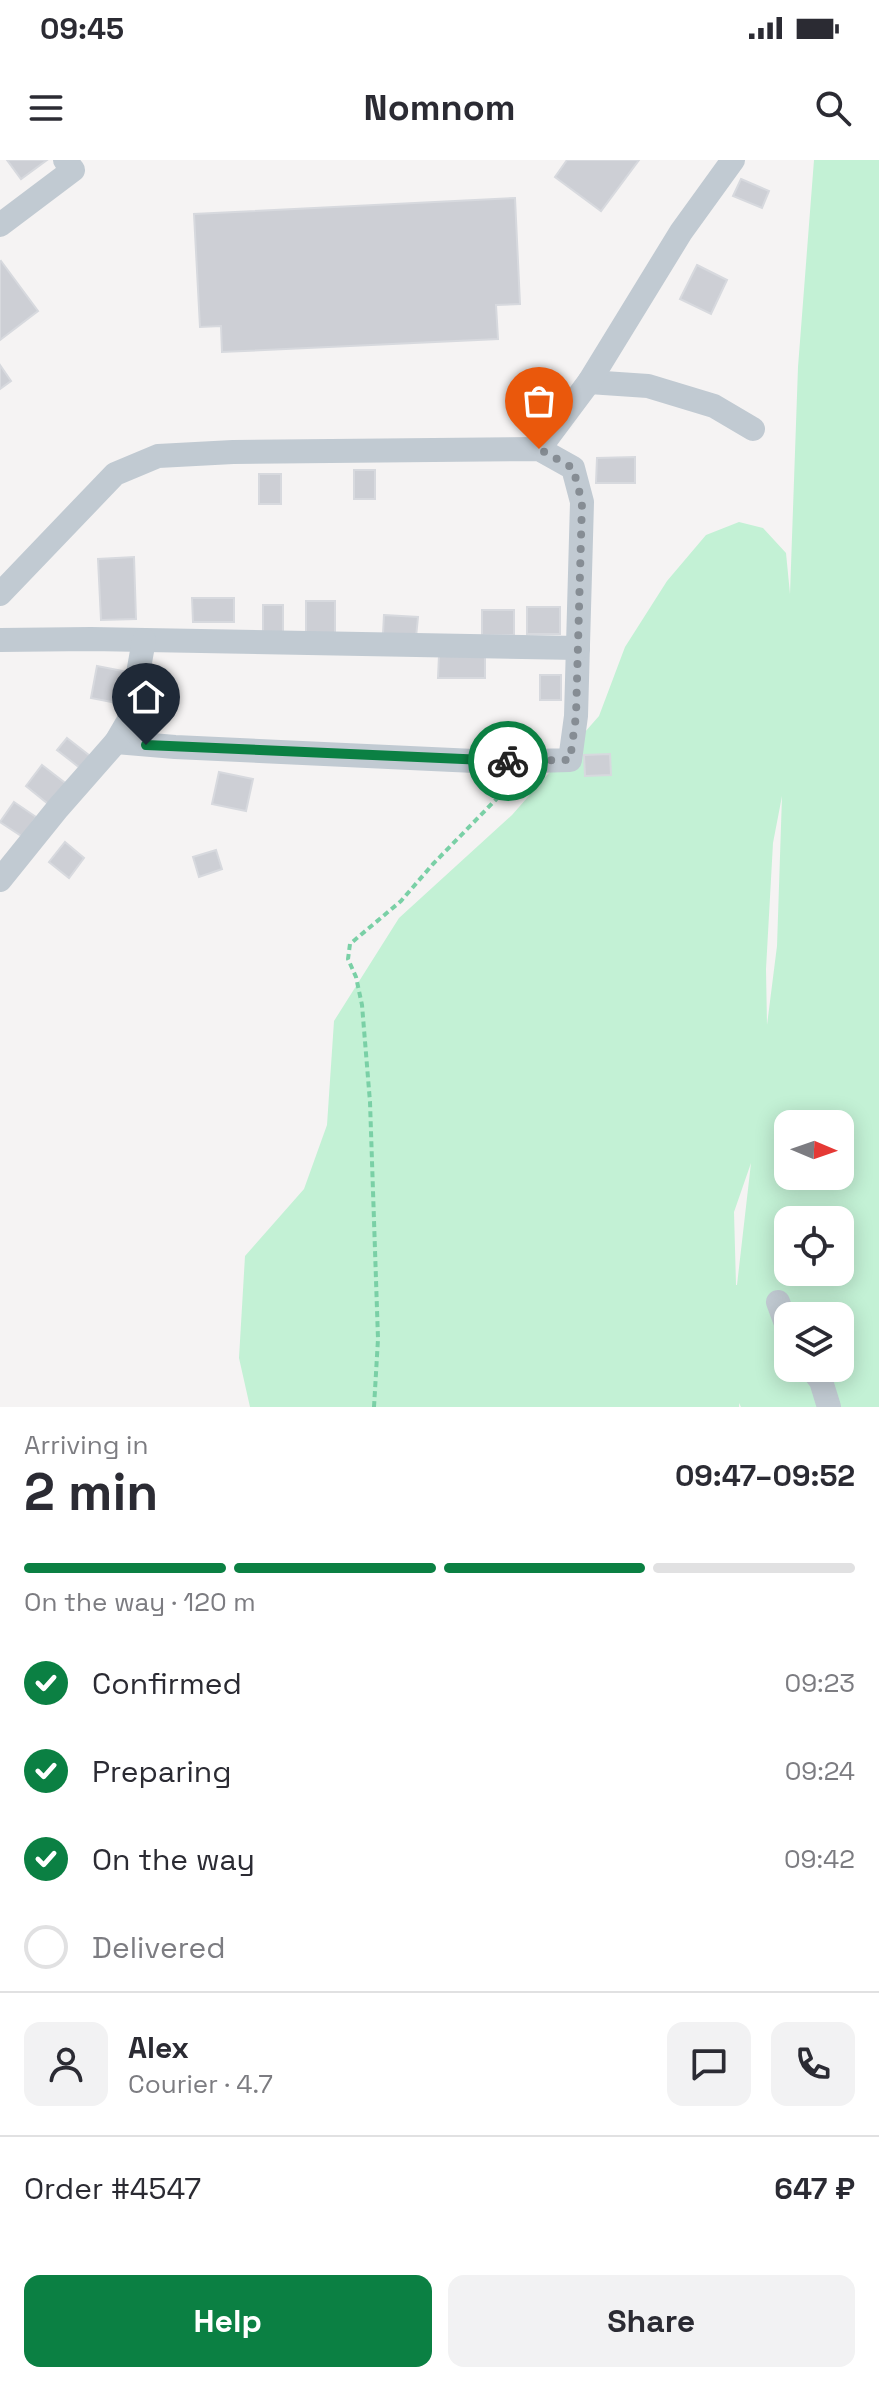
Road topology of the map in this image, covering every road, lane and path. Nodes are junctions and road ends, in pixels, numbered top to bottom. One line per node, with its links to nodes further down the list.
1 (65, 160): 3 (street)
2 (733, 160): 4 (street)
3 (0, 225)
4 (589, 382): 5 (street); 6 (street)
5 (753, 429)
6 (539, 449): 7 (street); 10 (street)
7 (0, 594)
8 (0, 640): 9 (street)
9 (144, 640): 10 (street); 11 (street)
10 (578, 648): 12 (street)
11 (116, 742): 12 (street); 13 (street)
12 (535, 761): 15 (path)
13 (0, 880)
14 (821, 1382): 16 (street)
15 (374, 1407)
16 (829, 1407)

